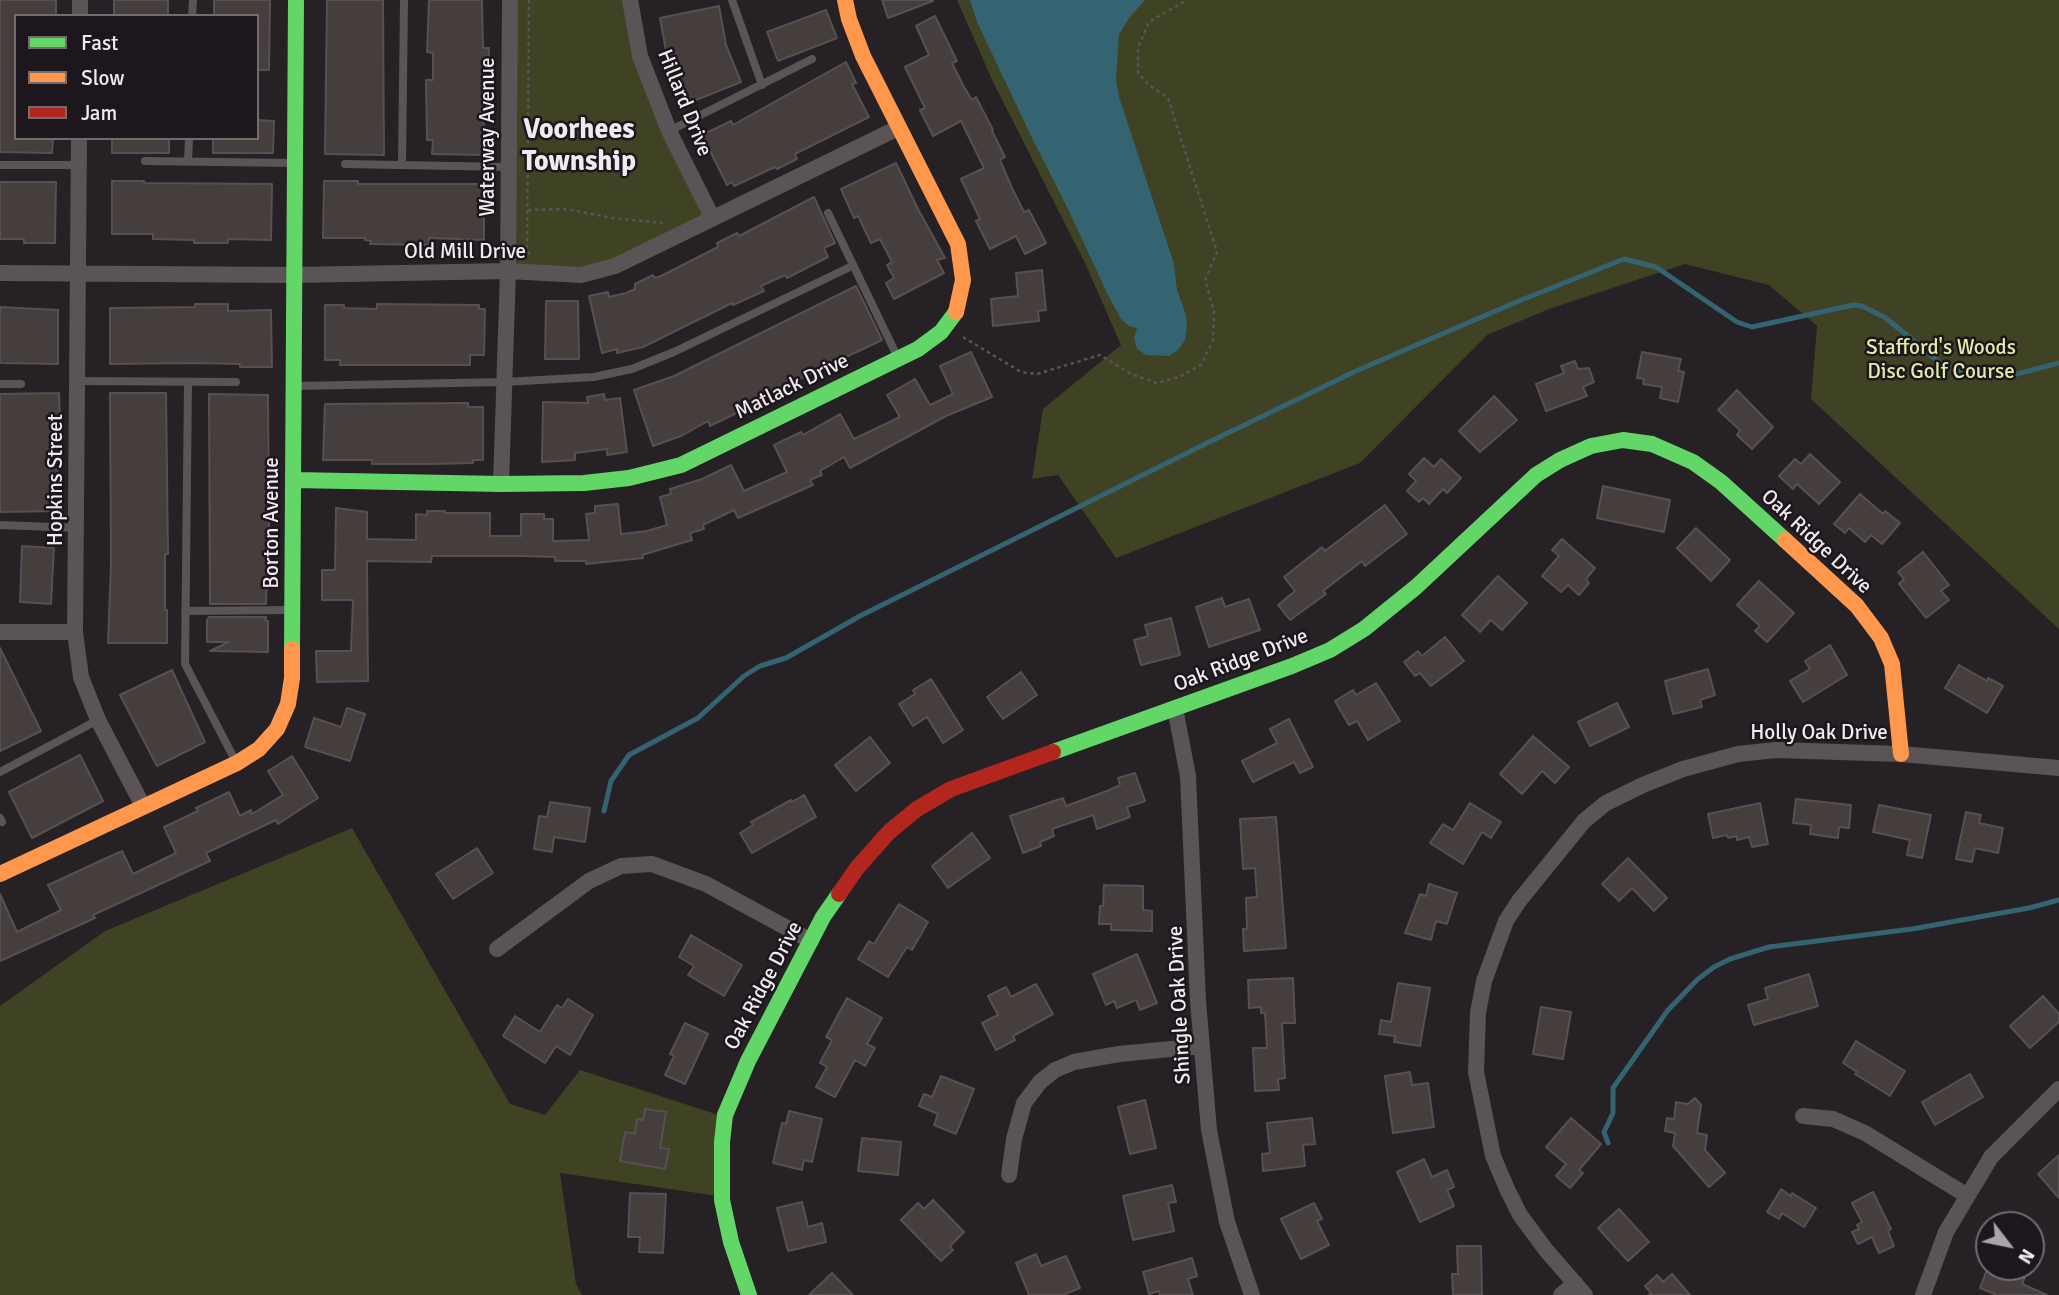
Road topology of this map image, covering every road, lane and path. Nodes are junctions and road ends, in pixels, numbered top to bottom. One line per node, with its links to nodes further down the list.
1 (296, 0): 17 (street, Borton Avenue)
2 (404, 0): 21 (lane)
3 (510, 0): 22 (street, Waterway Avenue)
4 (529, 0): 23 (path)
5 (630, 0): 12 (street, Hillard Drive)
6 (732, 0): 10 (lane)
7 (845, 0): 11 (street, Matlack Drive)
8 (1188, 0): 33 (path)
9 (812, 59): 10 (lane)
10 (762, 85): 12 (lane)
11 (898, 128): 25 (street, Old Mill Drive); 33 (street, Matlack Drive)
12 (669, 131): 25 (street, Hillard Drive)
13 (79, 140): 18 (street, Hopkins Street)
14 (188, 140): 16 (lane)
15 (145, 161): 16 (lane)
16 (188, 161): 17 (lane)
17 (294, 163): 32 (street, Borton Avenue)
18 (79, 164): 20 (lane); 31 (street, Hopkins Street)
19 (345, 164): 21 (lane)
20 (0, 165)
21 (402, 165): 22 (lane)
22 (509, 167): 29 (street, Waterway Avenue)
23 (527, 210): 26 (path); 27 (path)
24 (828, 213): 28 (lane)
25 (712, 217): 29 (street, Old Mill Drive)
26 (657, 230)
27 (533, 258)
28 (852, 265): 34 (lane); 38 (lane)
29 (508, 271): 32 (street, Old Mill Drive); 38 (street, Waterway Avenue)
30 (0, 272): 31 (street, Old Mill Drive)
31 (78, 273): 32 (street, Old Mill Drive); 35 (street, Hopkins Street)
32 (293, 275): 41 (street, Borton Avenue)
33 (941, 332): 34 (street, Matlack Drive)
34 (898, 359): 43 (street, Matlack Drive)
35 (77, 382): 36 (lane); 45 (street, Hopkins Street)
36 (188, 382): 37 (lane); 47 (lane)
37 (236, 382)
38 (504, 382): 41 (lane); 43 (street, Waterway Avenue)
39 (0, 384): 40 (lane)
40 (22, 384)
41 (293, 386): 42 (street, Borton Avenue)
42 (294, 480): 43 (street, Matlack Drive); 46 (street, Borton Avenue)
43 (500, 484)
44 (0, 525): 45 (lane)
45 (77, 528): 49 (street, Hopkins Street)
46 (293, 610): 47 (lane); 53 (street, Borton Avenue)
47 (186, 611): 53 (lane)
48 (0, 632): 49 (street)
49 (75, 632): 51 (street, Hopkins Street)
50 (1175, 708): 52 (street, Oak Ridge Drive); 58 (street, Oak Ridge Drive); 60 (street, Shingle Oak Drive)
51 (97, 720): 55 (lane); 56 (street, Hopkins Street)
52 (1901, 754): 54 (street, Holly Oak Drive); 65 (street, Holly Oak Drive)
53 (237, 763): 56 (street, Borton Avenue)
54 (2059, 768)
55 (0, 772)
56 (143, 806): 57 (street, Borton Avenue)
57 (0, 874)
58 (811, 941): 59 (street); 66 (street, Oak Ridge Drive)
59 (497, 949)
60 (1202, 1046): 63 (street); 67 (street, Shingle Oak Drive)
61 (2059, 1089): 64 (street)
62 (1803, 1116): 64 (street)
63 (1009, 1175)
64 (1966, 1195): 69 (street)
65 (1580, 1289): 68 (street)
66 (749, 1295)
67 (1252, 1295)
68 (1562, 1295)
69 (1923, 1295)

